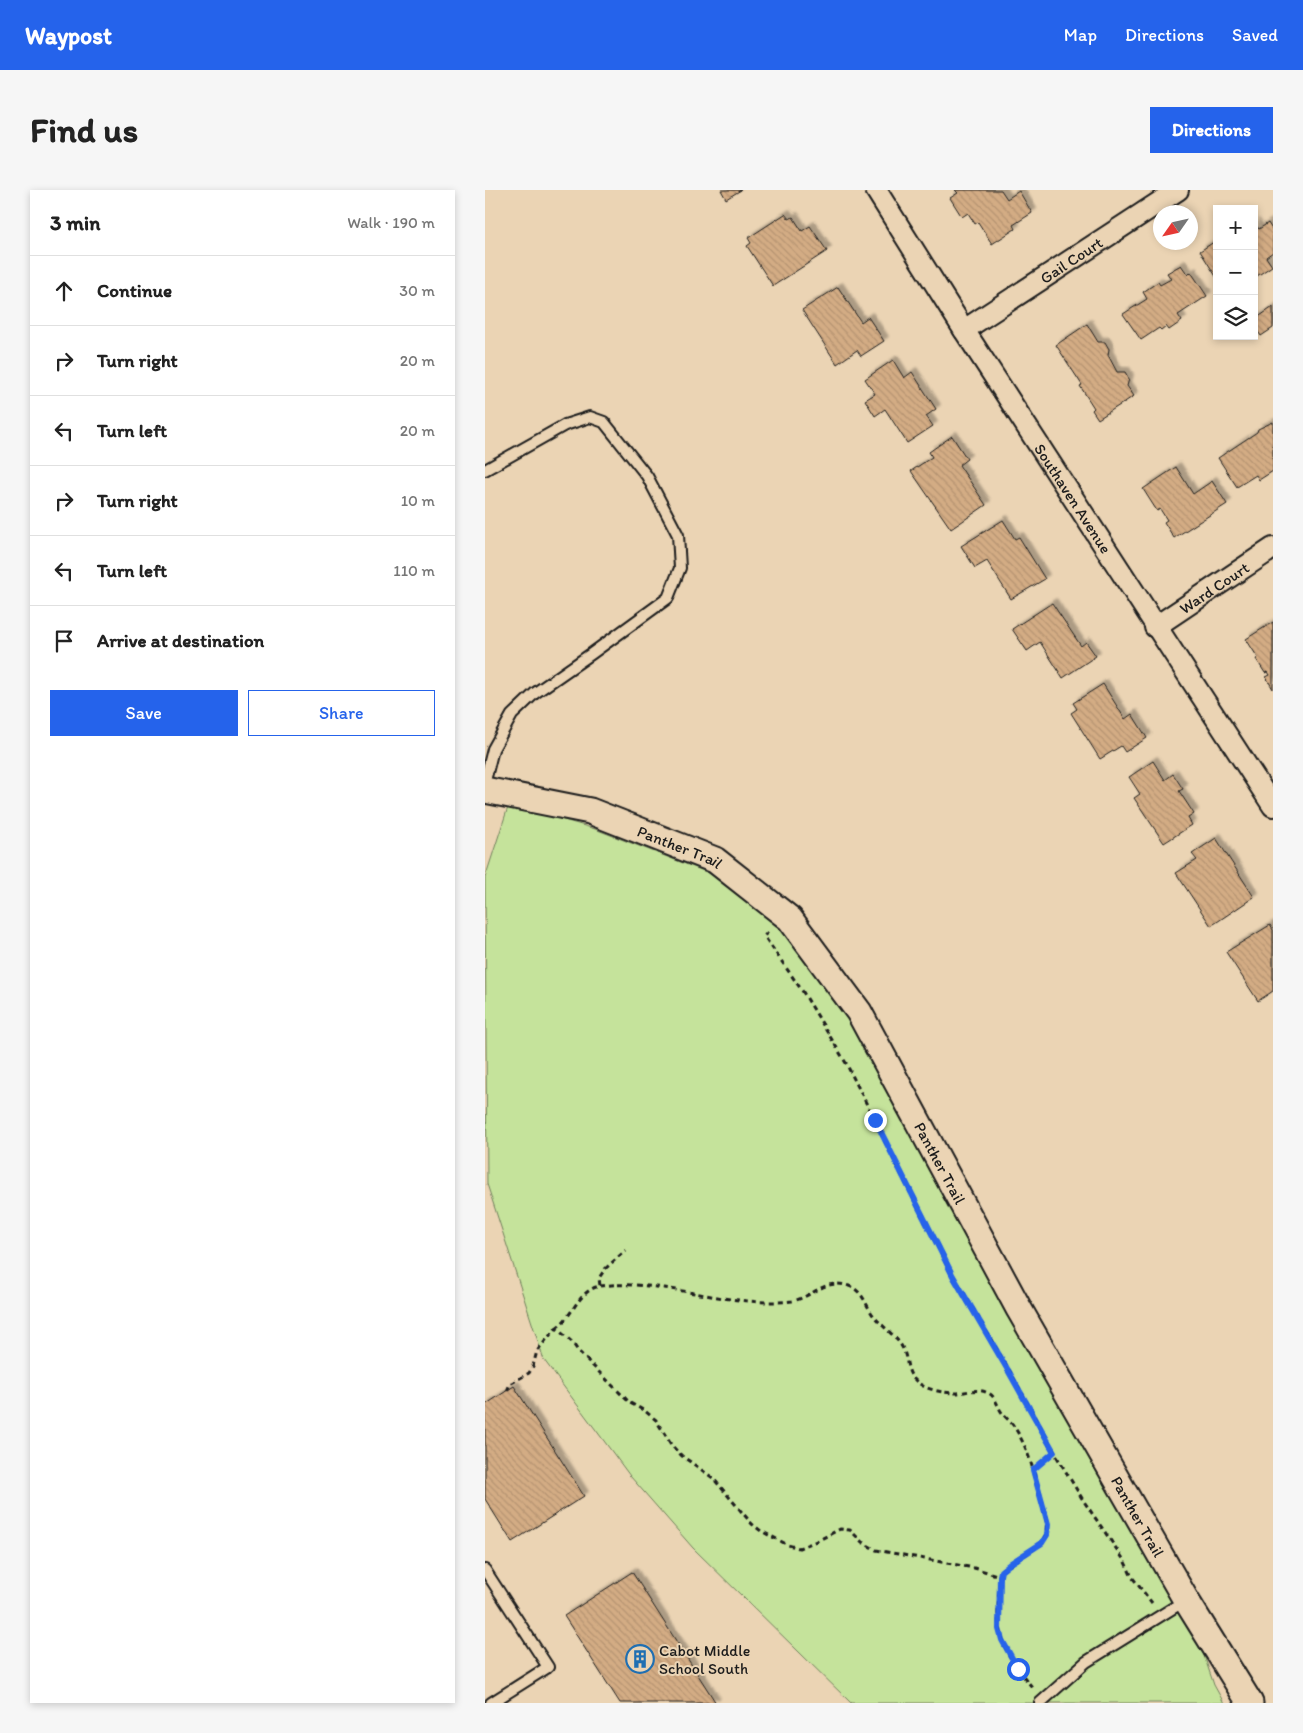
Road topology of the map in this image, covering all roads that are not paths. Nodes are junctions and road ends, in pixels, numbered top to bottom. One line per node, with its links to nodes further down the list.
1 (876, 190): 3 (street, Southaven Avenue)
2 (1178, 190): 3 (street, Gail Court)
3 (963, 330): 6 (street, Southaven Avenue)
4 (485, 470): 7 (lane)
5 (1273, 548): 6 (street, Ward Court)
6 (1155, 627): 9 (street, Southaven Avenue)
7 (485, 781)
8 (485, 790): 11 (street, Panther Trail)
9 (1273, 806)
10 (485, 1570): 13 (lane)
11 (1187, 1600): 12 (lane); 14 (street, Panther Trail)
12 (1041, 1702)
13 (491, 1703)
14 (1250, 1703)

